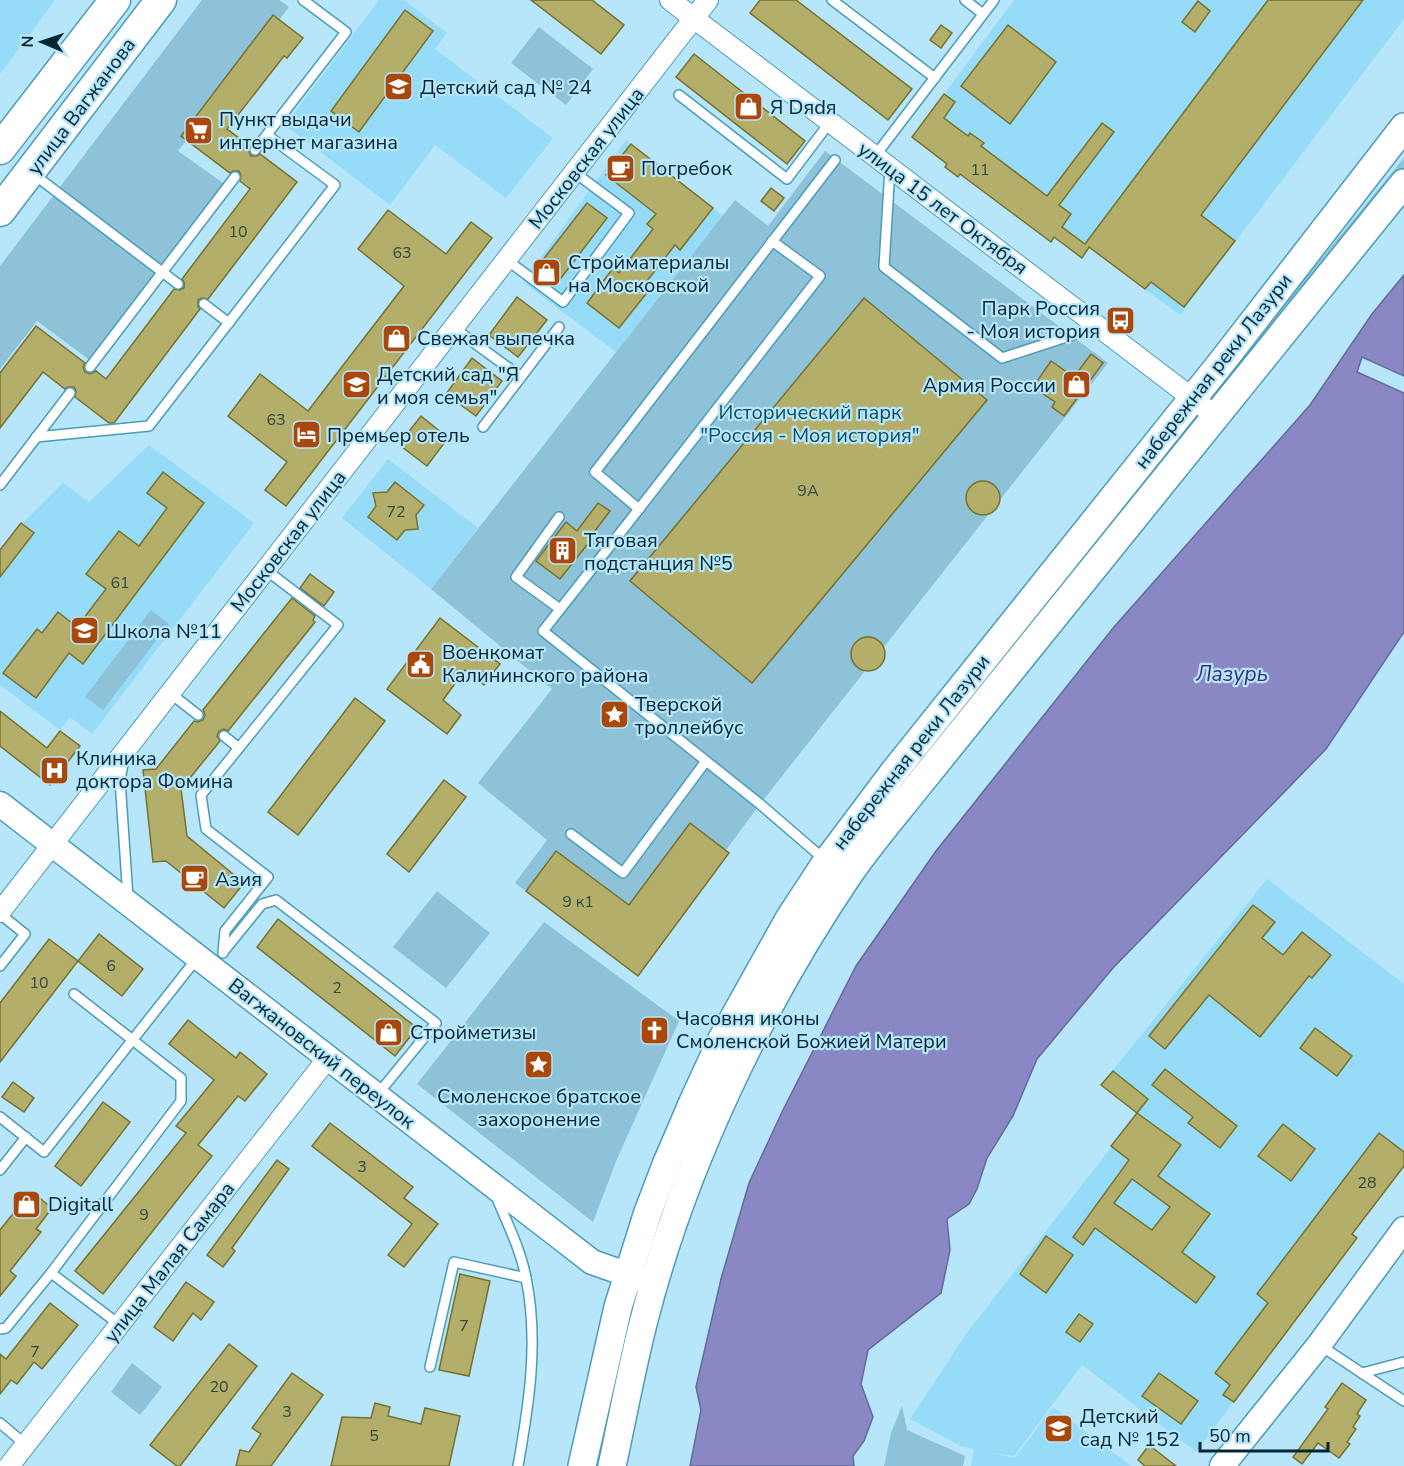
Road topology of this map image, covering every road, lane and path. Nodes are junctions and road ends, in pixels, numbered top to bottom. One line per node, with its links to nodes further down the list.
1 (161, 0): 20 (main road, улица Вагжанова)
2 (303, 0): 15 (lane)
3 (670, 0): 10 (street, улица 15 лет Октября)
4 (708, 0): 10 (street, Московская улица)
5 (832, 0): 11 (lane)
6 (965, 0): 9 (lane)
7 (994, 0): 9 (lane)
8 (107, 3): 16 (main road, улица Вагжанова)
9 (983, 14): 11 (lane)
10 (694, 19): 13 (street, улица 15 лет Октября); 21 (street, Московская улица)
11 (934, 78): 19 (lane)
12 (679, 95): 13 (lane)
13 (830, 122): 19 (street, улица 15 лет Октября)
14 (1404, 127): 37 (main road, набережная реки Лазури)
15 (267, 135): 17 (lane); 30 (lane)
16 (0, 149)
17 (255, 150)
18 (835, 160): 25 (lane)
19 (883, 162): 32 (street, улица 15 лет Октября); 32 (lane)
20 (30, 171): 24 (main road, улица Вагжанова); 27 (lane)
21 (574, 172): 26 (street, Московская улица); 26 (lane)
22 (235, 177): 27 (lane)
23 (1404, 183): 38 (main road, набережная реки Лазури)
24 (0, 211)
25 (772, 241): 42 (lane); 42 (lane)
26 (507, 260): 33 (street, Московская улица)
27 (163, 272): 28 (lane); 34 (lane)
28 (178, 284)
29 (204, 304): 30 (lane)
30 (229, 323): 40 (lane)
31 (559, 327): 35 (lane)
32 (1098, 327): 37 (street, улица 15 лет Октября)
33 (454, 328): 35 (lane); 44 (street, Московская улица)
34 (90, 367)
35 (521, 377): 39 (lane)
36 (70, 393): 40 (lane)
37 (1193, 399): 38 (street, улица 15 лет Октября); 55 (main road, набережная реки Лазури)
38 (1216, 417): 55 (main road, набережная реки Лазури)
39 (483, 427)
40 (36, 437): 41 (lane)
41 (0, 485)
42 (639, 508): 45 (lane)
43 (559, 517): 45 (lane)
44 (266, 570): 46 (street, Московская улица); 49 (lane)
45 (560, 609): 51 (lane)
46 (170, 693): 47 (lane); 50 (street, Московская улица)
47 (198, 716)
48 (224, 736): 49 (lane)
49 (239, 748): 58 (lane)
50 (126, 750): 54 (street, Московская улица); 56 (lane)
51 (706, 761): 53 (lane); 55 (lane)
52 (0, 804): 54 (street, Вагжановский переулок)
53 (571, 834)
54 (52, 844): 56 (street, Вагжановский переулок); 57 (street, Московская улица)
55 (838, 867): 70 (main road, набережная реки Лазури); 72 (main road, набережная реки Лазури)
56 (128, 903): 58 (street, Вагжановский переулок)
57 (0, 913): 59 (lane)
58 (211, 959): 61 (lane); 62 (street, Вагжановский переулок); 63 (lane)
59 (0, 966)
60 (74, 994): 61 (lane)
61 (133, 1040): 65 (lane); 69 (lane)
62 (328, 1058): 63 (street, Вагжановский переулок); 73 (street, улица Малая Самара)
63 (377, 1096): 67 (street, Вагжановский переулок)
64 (0, 1117): 65 (lane)
65 (26, 1137): 66 (lane)
66 (0, 1170)
67 (492, 1185): 70 (street, Вагжановский переулок); 71 (lane)
68 (1404, 1229): 75 (street)
69 (51, 1273): 73 (lane); 74 (lane)
70 (627, 1275): 72 (street, Вагжановский переулок); 84 (main road, набережная реки Лазури)
71 (526, 1278): 77 (lane); 83 (lane)
72 (654, 1284): 85 (main road, набережная реки Лазури)
73 (120, 1325): 81 (street, улица Малая Самара)
74 (0, 1329)
75 (1319, 1345): 78 (lane); 86 (street)
76 (1404, 1362): 78 (lane)
77 (430, 1367)
78 (1362, 1373): 79 (lane)
79 (1404, 1401)
80 (0, 1423): 81 (lane)
81 (26, 1444): 82 (street, улица Малая Самара)
82 (9, 1466)
83 (518, 1466)
84 (582, 1466)
85 (612, 1466)
86 (1222, 1466)

